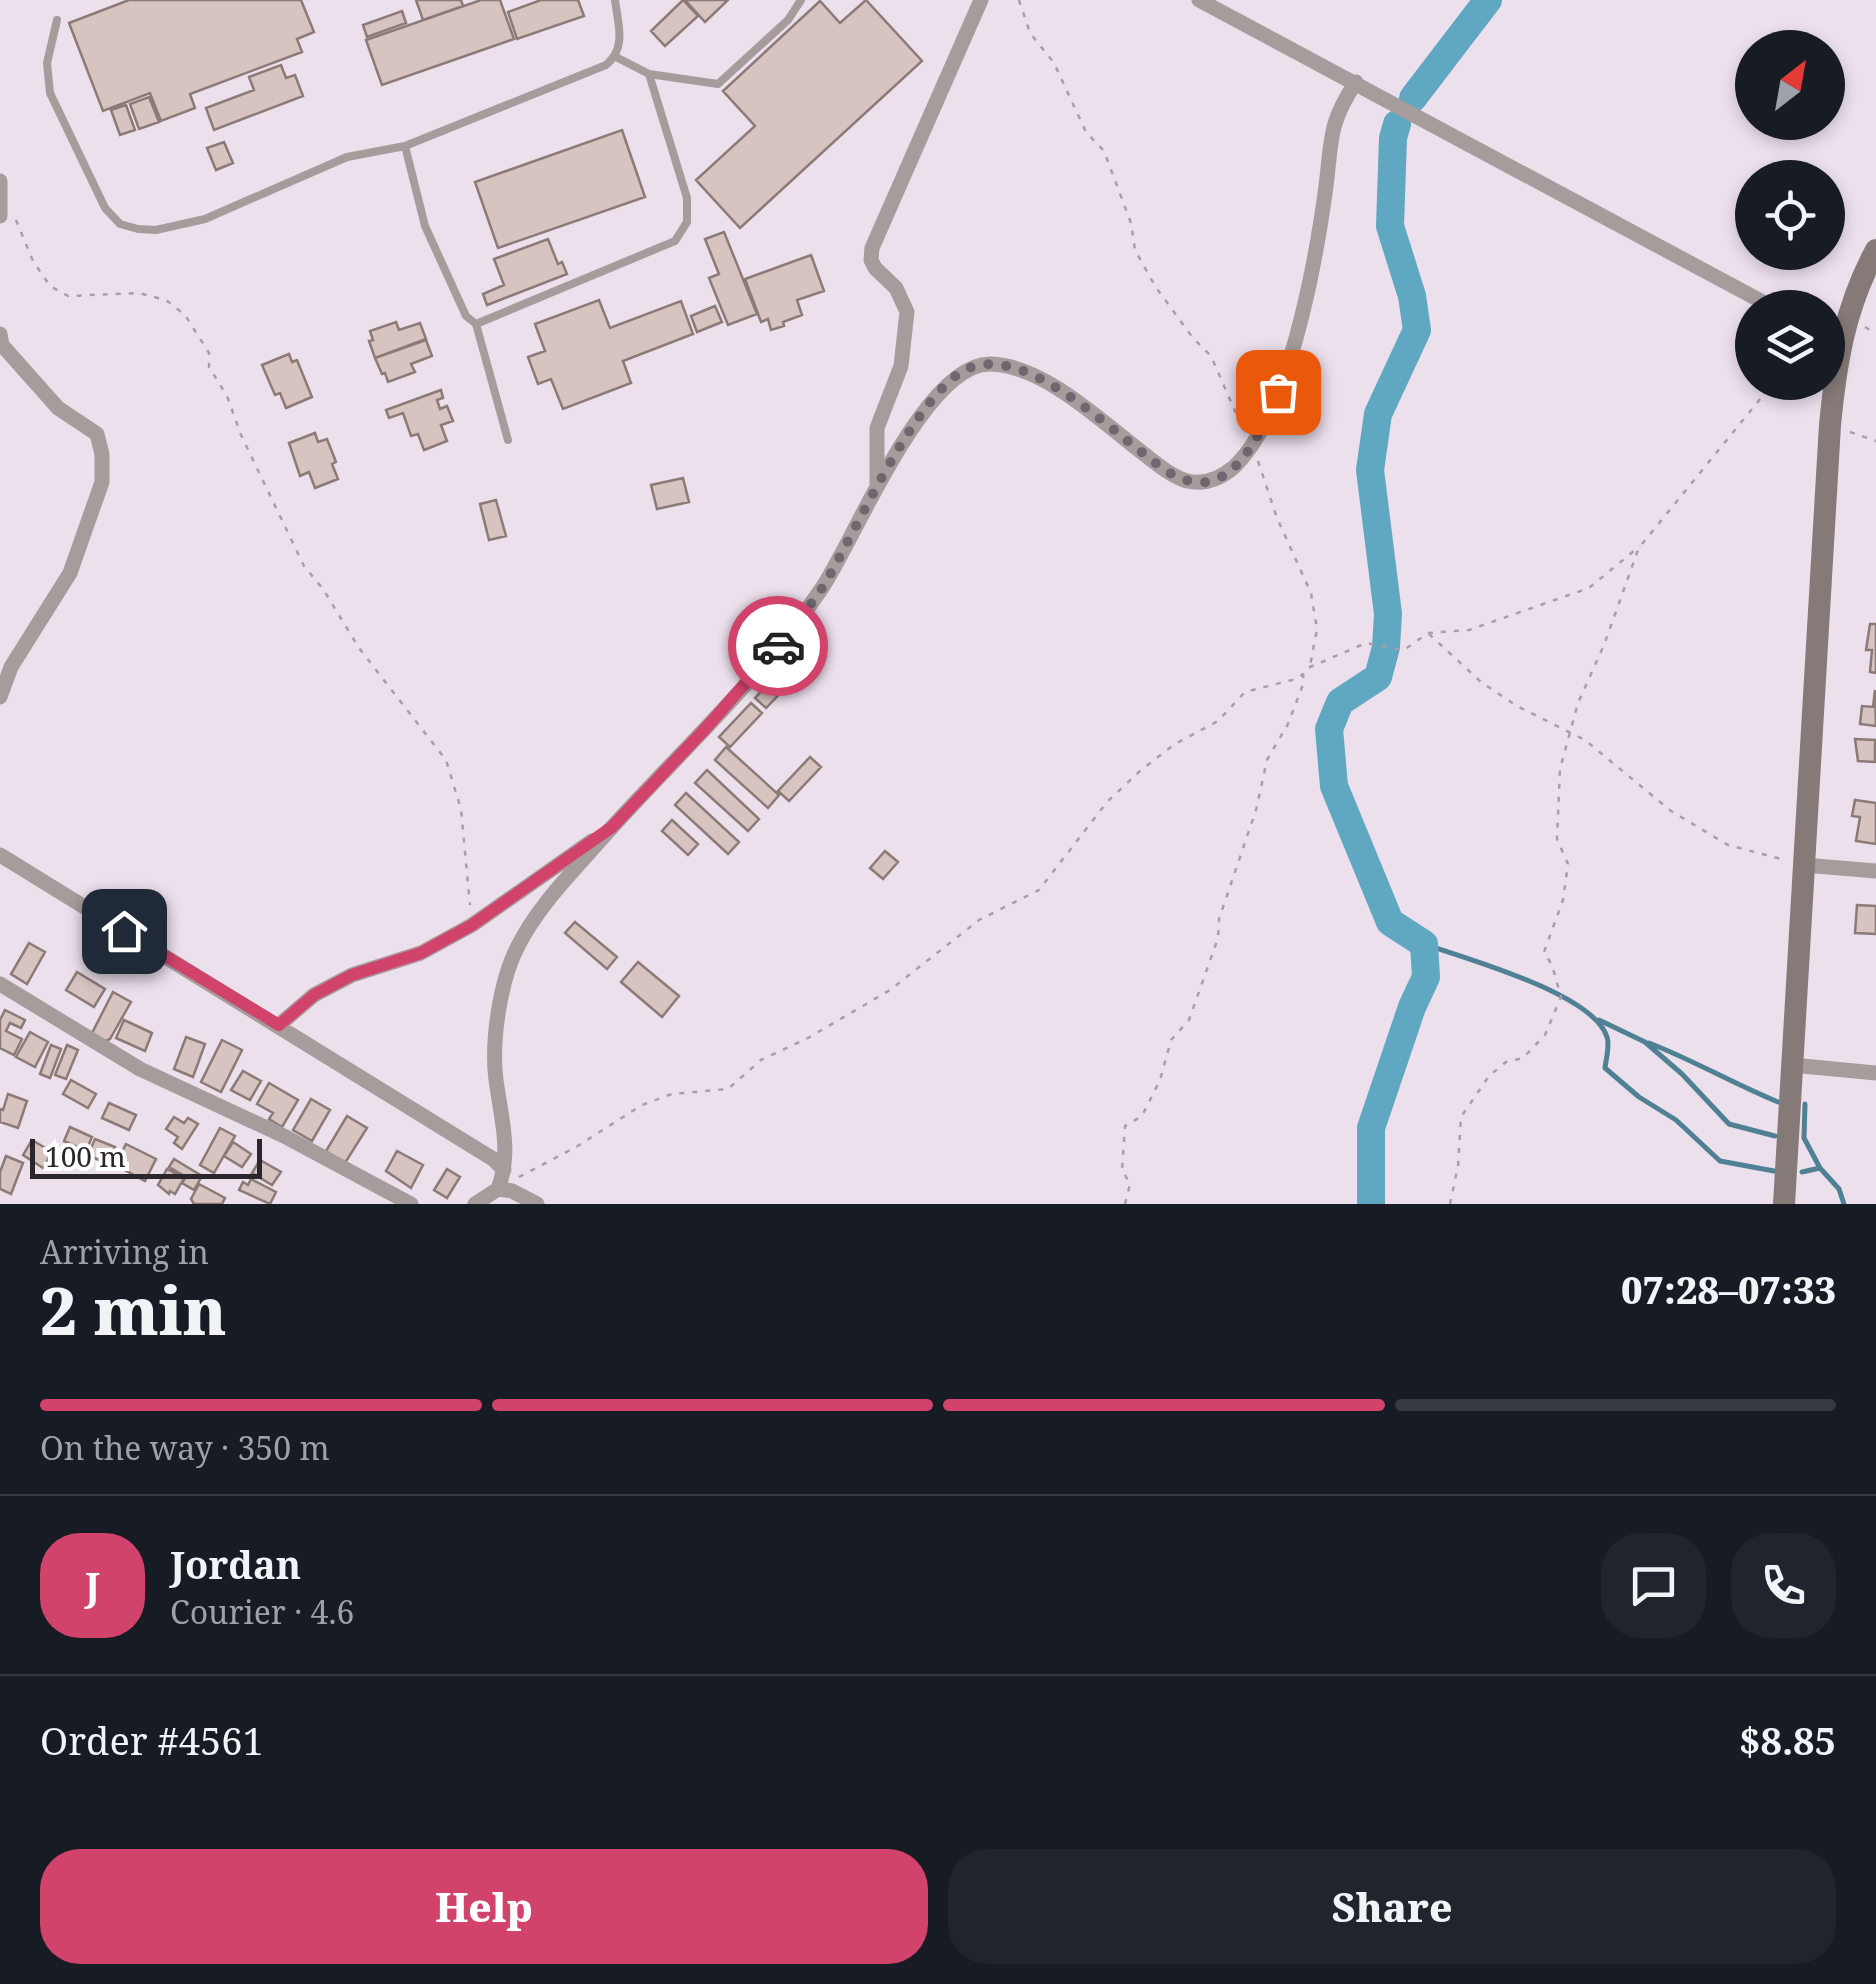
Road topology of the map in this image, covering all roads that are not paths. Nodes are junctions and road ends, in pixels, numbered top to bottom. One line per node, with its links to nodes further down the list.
1 (615, 0): 6 (lane)
2 (801, 0): 7 (lane)
3 (982, 0): 19 (street)
4 (1199, 0): 8 (street)
5 (57, 20): 9 (lane)
6 (616, 57): 7 (lane); 9 (lane)
7 (649, 74): 15 (lane)
8 (1356, 82): 13 (street); 19 (street)
9 (405, 146): 15 (lane)
10 (0, 181): 11 (street)
11 (7, 215)
12 (1876, 250): 14 (street)
13 (1741, 290)
14 (1845, 306)
15 (476, 324): 18 (lane)
16 (0, 334): 20 (street)
17 (1832, 400): 23 (street)
18 (508, 440)
19 (877, 488): 21 (street)
20 (0, 697)
21 (612, 827): 26 (street); 29 (street)
22 (0, 856): 26 (street)
23 (1804, 865): 24 (street); 27 (street)
24 (1876, 871)
25 (0, 984): 31 (street)
26 (279, 1025): 29 (street)
27 (1792, 1064): 28 (street); 34 (street)
28 (1876, 1073)
29 (504, 1170): 30 (street)
30 (498, 1189): 32 (street); 33 (street)
31 (411, 1204)
32 (476, 1204)
33 (537, 1204)
34 (1784, 1204)

